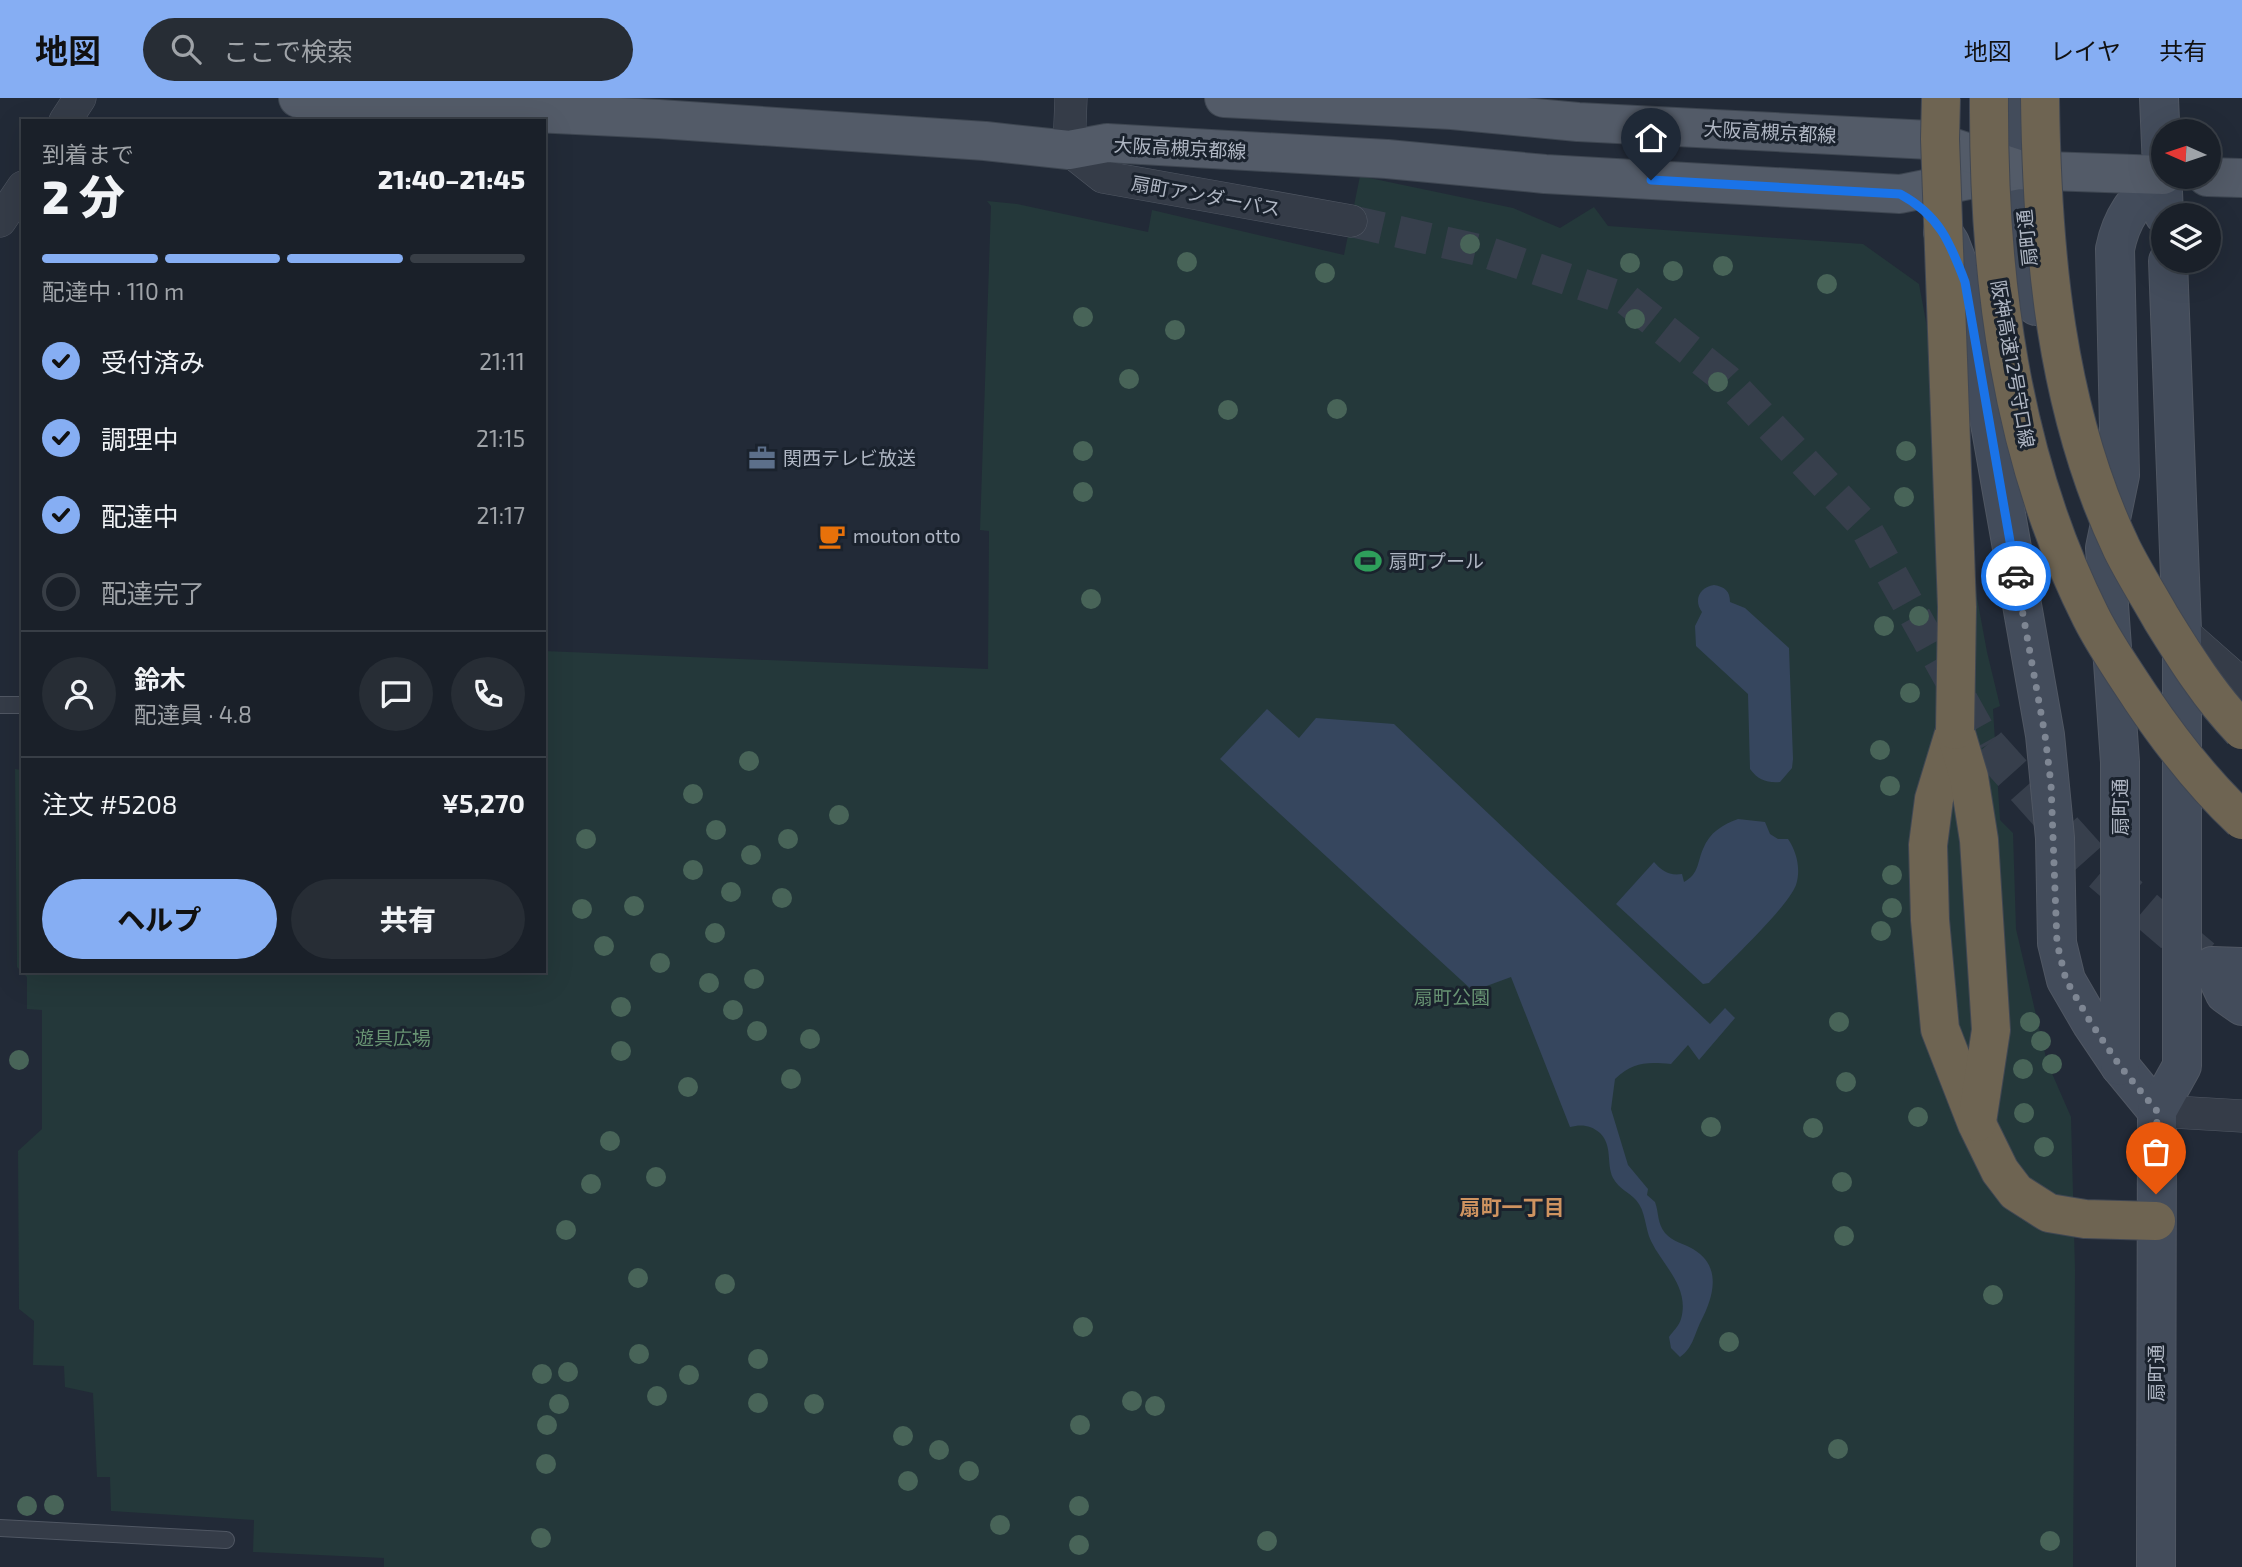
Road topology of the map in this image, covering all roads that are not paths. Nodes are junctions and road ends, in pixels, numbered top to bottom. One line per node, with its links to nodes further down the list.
1 (80, 98): 10 (street)
2 (298, 98): 12 (main road, 大阪高槻京都線)
3 (1071, 98): 12 (street)
4 (1224, 98): 13 (main road, 大阪高槻京都線)
5 (1941, 98): 37 (highway, bridge)
6 (1989, 98): 31 (highway, 阪神高速12号守口線, bridge)
7 (2001, 98): 13 (street, 扇町通)
8 (2040, 98): 30 (highway, bridge)
9 (2159, 98): 11 (street)
10 (66, 119)
11 (2160, 119)
12 (1069, 150): 19 (main road, 大阪高槻京都線); 21 (street, 扇町アンダーパス)
13 (2019, 170): 14 (main road, 大阪高槻京都線); 19 (main road, 大阪高槻京都線); 24 (street, 扇町通)
14 (2151, 175)
15 (2221, 177): 16 (main road)
16 (2242, 178)
17 (2151, 186): 24 (street, 扇町通)
18 (21, 190): 20 (street)
19 (1900, 194): 23 (street)
20 (0, 221)
21 (1351, 221)
22 (2168, 273): 25 (street)
23 (2000, 489): 26 (street); 34 (street)
24 (2105, 548): 26 (street, 扇町通)
25 (2182, 631): 27 (street); 35 (street)
26 (2115, 660): 34 (street, 扇町通)
27 (2242, 684)
28 (0, 705): 29 (lane)
29 (21, 705)
30 (2242, 730)
31 (2242, 820)
32 (2227, 966): 33 (street)
33 (2242, 1006)
34 (2120, 1066): 35 (street)
35 (2157, 1111): 36 (street); 37 (street, 扇町通)
36 (2242, 1116)
37 (2156, 1221): 40 (street, 扇町通)
38 (0, 1528): 39 (lane)
39 (226, 1540)
40 (2156, 1567)

